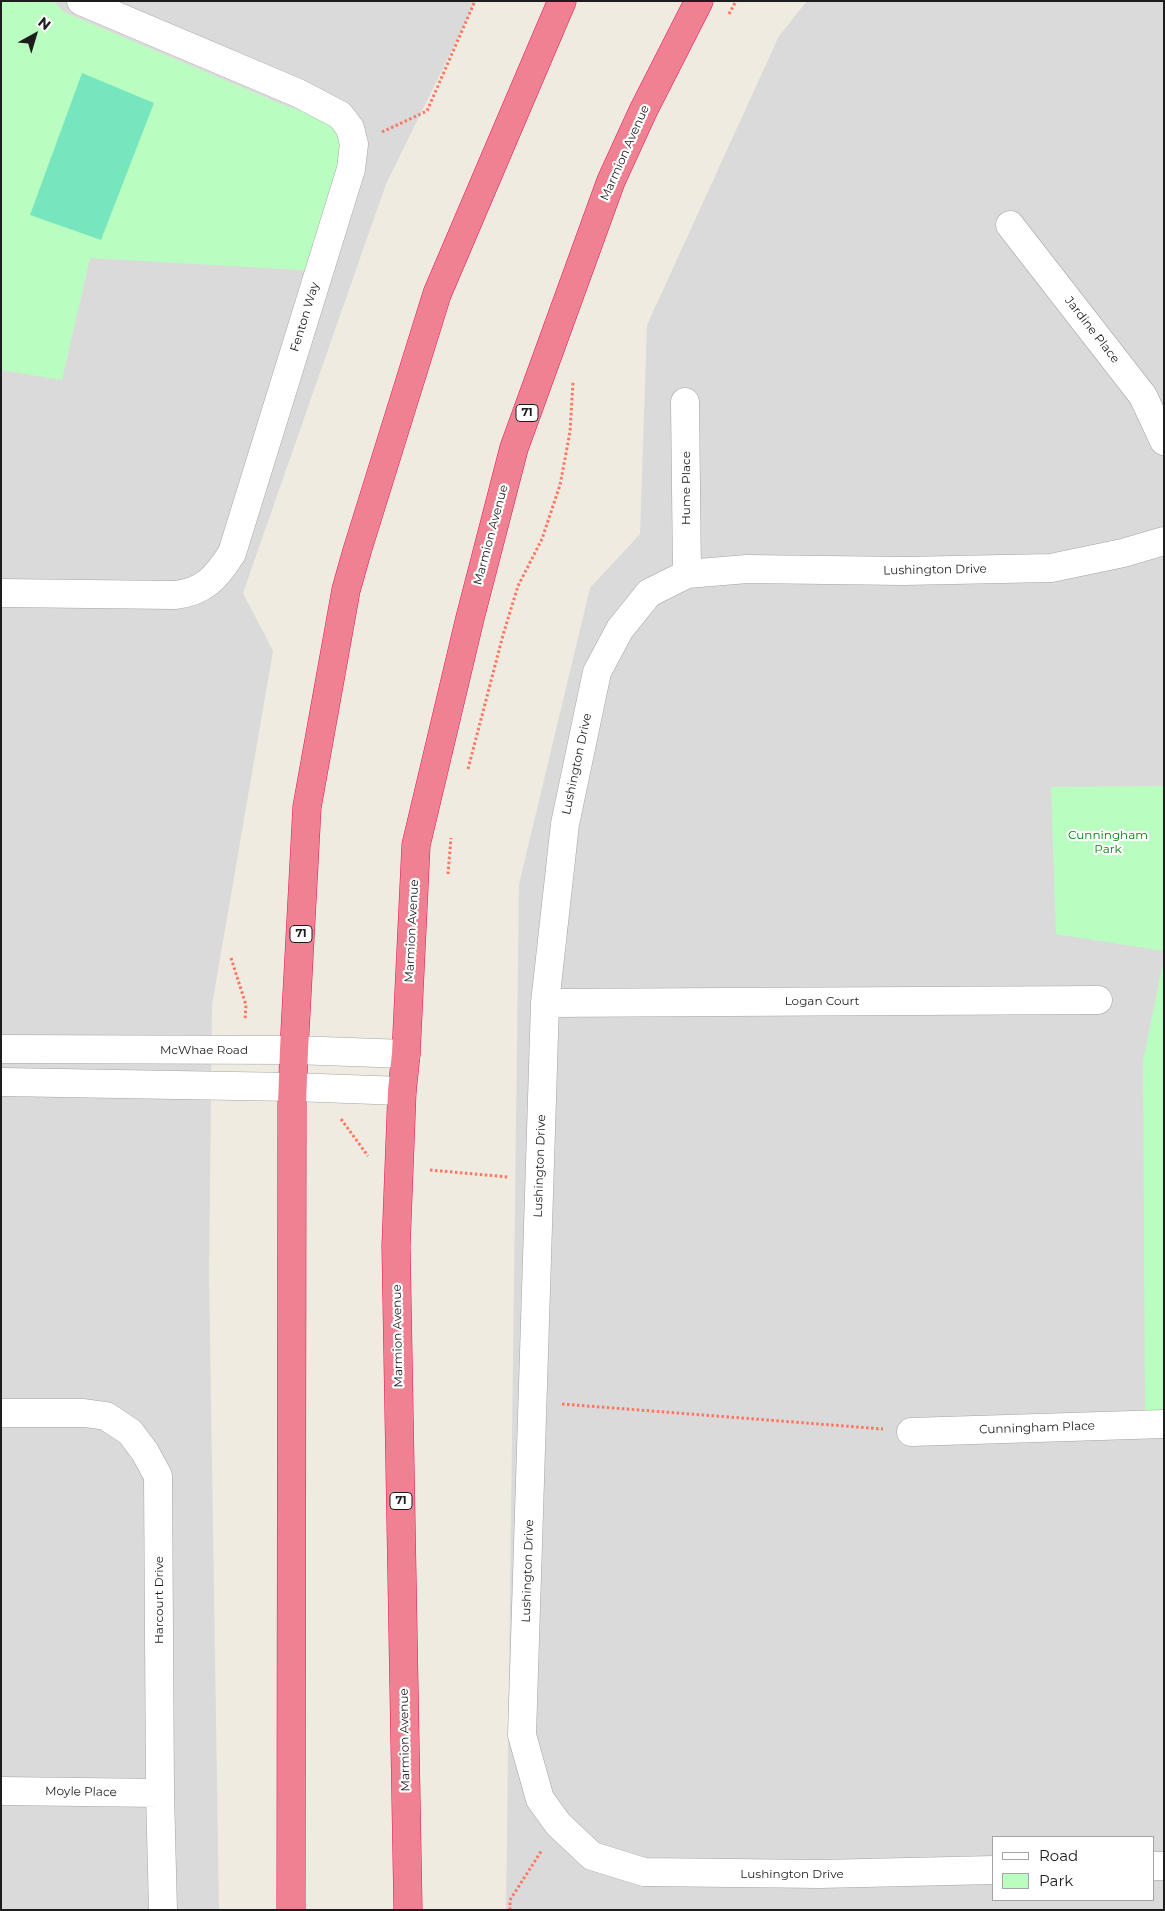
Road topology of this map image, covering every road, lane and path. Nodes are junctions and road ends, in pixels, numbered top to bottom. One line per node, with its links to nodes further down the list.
1 (81, 1): 7 (street, Fenton Way)
2 (475, 1): 7 (path)
3 (562, 1): 21 (highway, 71)
4 (699, 1): 22 (highway, Marmion Avenue / 71)
5 (736, 1): 6 (path)
6 (727, 17)
7 (354, 144): 14 (street, Fenton Way)
8 (1010, 225): 11 (street, Jardine Place)
9 (573, 377): 15 (path)
10 (685, 402): 13 (street, Hume Place)
11 (1164, 441)
12 (1164, 540): 13 (street, Lushington Drive)
13 (687, 574): 19 (street, Lushington Drive)
14 (1, 593)
15 (466, 776)
16 (452, 833): 17 (path)
17 (447, 882)
18 (1098, 1000): 19 (street, Logan Court)
19 (545, 1003): 28 (street, Lushington Drive)
20 (1, 1049): 21 (street, McWhae Road)
21 (294, 1050): 22 (street, McWhae Road); 24 (highway, 71)
22 (406, 1054): 25 (highway, Marmion Avenue / 71)
23 (1, 1082): 24 (street)
24 (293, 1087): 25 (street); 38 (highway, 71)
25 (402, 1091): 27 (highway, Marmion Avenue / 71)
26 (337, 1113): 27 (path)
27 (399, 1167): 28 (path); 39 (highway, Marmion Avenue / 71)
28 (540, 1180): 29 (street, Lushington Drive)
29 (533, 1402): 32 (path); 35 (street, Lushington Drive)
30 (1, 1413): 34 (street, Harcourt Drive)
31 (1164, 1424): 32 (street, Cunningham Place)
32 (911, 1432)
33 (1, 1791): 34 (street, Moyle Place)
34 (160, 1792): 37 (street, Harcourt Drive)
35 (558, 1824): 36 (street, Lushington Drive); 40 (path)
36 (992, 1870)
37 (163, 1910)
38 (291, 1910)
39 (408, 1910)
40 (510, 1910)

